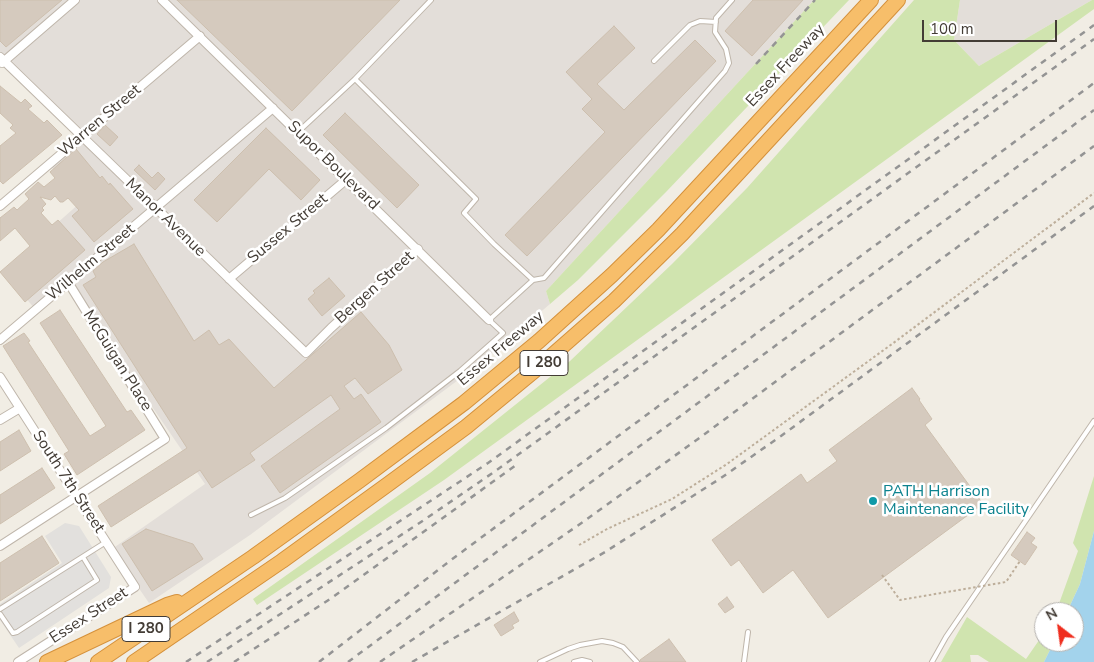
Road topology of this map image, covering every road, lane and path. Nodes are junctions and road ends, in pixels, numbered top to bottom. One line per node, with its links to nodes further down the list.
1 (75, 0): 9 (street)
2 (162, 0): 8 (street, Supor Boulevard)
3 (431, 0): 11 (lane)
4 (732, 0): 7 (lane)
5 (871, 0): 39 (highway, Essex Freeway / I 280)
6 (898, 0): 46 (highway, I 280)
7 (716, 22): 10 (lane); 21 (lane)
8 (200, 36): 12 (street, Supor Boulevard); 14 (street, Warren Street)
9 (1, 61): 14 (street, Manor Avenue)
10 (654, 61)
11 (355, 79): 13 (lane); 21 (lane)
12 (273, 108): 13 (street, Supor Boulevard); 18 (street, Wilhelm Street)
13 (298, 132): 15 (street, Supor Boulevard)
14 (82, 137): 17 (street, Warren Street); 18 (street, Manor Avenue)
15 (347, 180): 19 (street, Supor Boulevard); 20 (street, Sussex Street)
16 (1094, 193): 33 (path)
17 (0, 206)
18 (155, 208): 20 (street, Manor Avenue); 22 (street, Wilhelm Street)
19 (418, 249): 23 (street, Supor Boulevard); 24 (street, Bergen Street)
20 (229, 279): 24 (street, Manor Avenue)
21 (532, 280): 23 (lane)
22 (68, 282): 25 (street, Wilhelm Street); 30 (street, McGuigan Place)
23 (489, 320): 31 (lane, Supor Boulevard)
24 (331, 328)
25 (0, 340)
26 (0, 378): 27 (street, South 7th Street)
27 (20, 408): 28 (street); 30 (street, South 7th Street)
28 (0, 420)
29 (1094, 421): 52 (lane)
30 (77, 497): 32 (street, South 7th Street); 34 (street)
31 (251, 515)
32 (106, 542): 35 (lane); 38 (street, South 7th Street)
33 (579, 545)
34 (0, 546)
35 (83, 557): 40 (lane); 41 (lane)
36 (1020, 561): 37 (path, bridge)
37 (882, 575)
38 (135, 587): 43 (street, Essex Street)
39 (194, 597): 44 (highway); 45 (highway, Essex Freeway / I 280)
40 (0, 609)
41 (0, 614)
42 (748, 632): 51 (lane)
43 (18, 662)
44 (47, 662)
45 (98, 662)
46 (134, 662)
47 (540, 662): 50 (lane)
48 (574, 662): 49 (lane)
49 (590, 662)
50 (637, 662)
51 (744, 662)
52 (932, 662)

